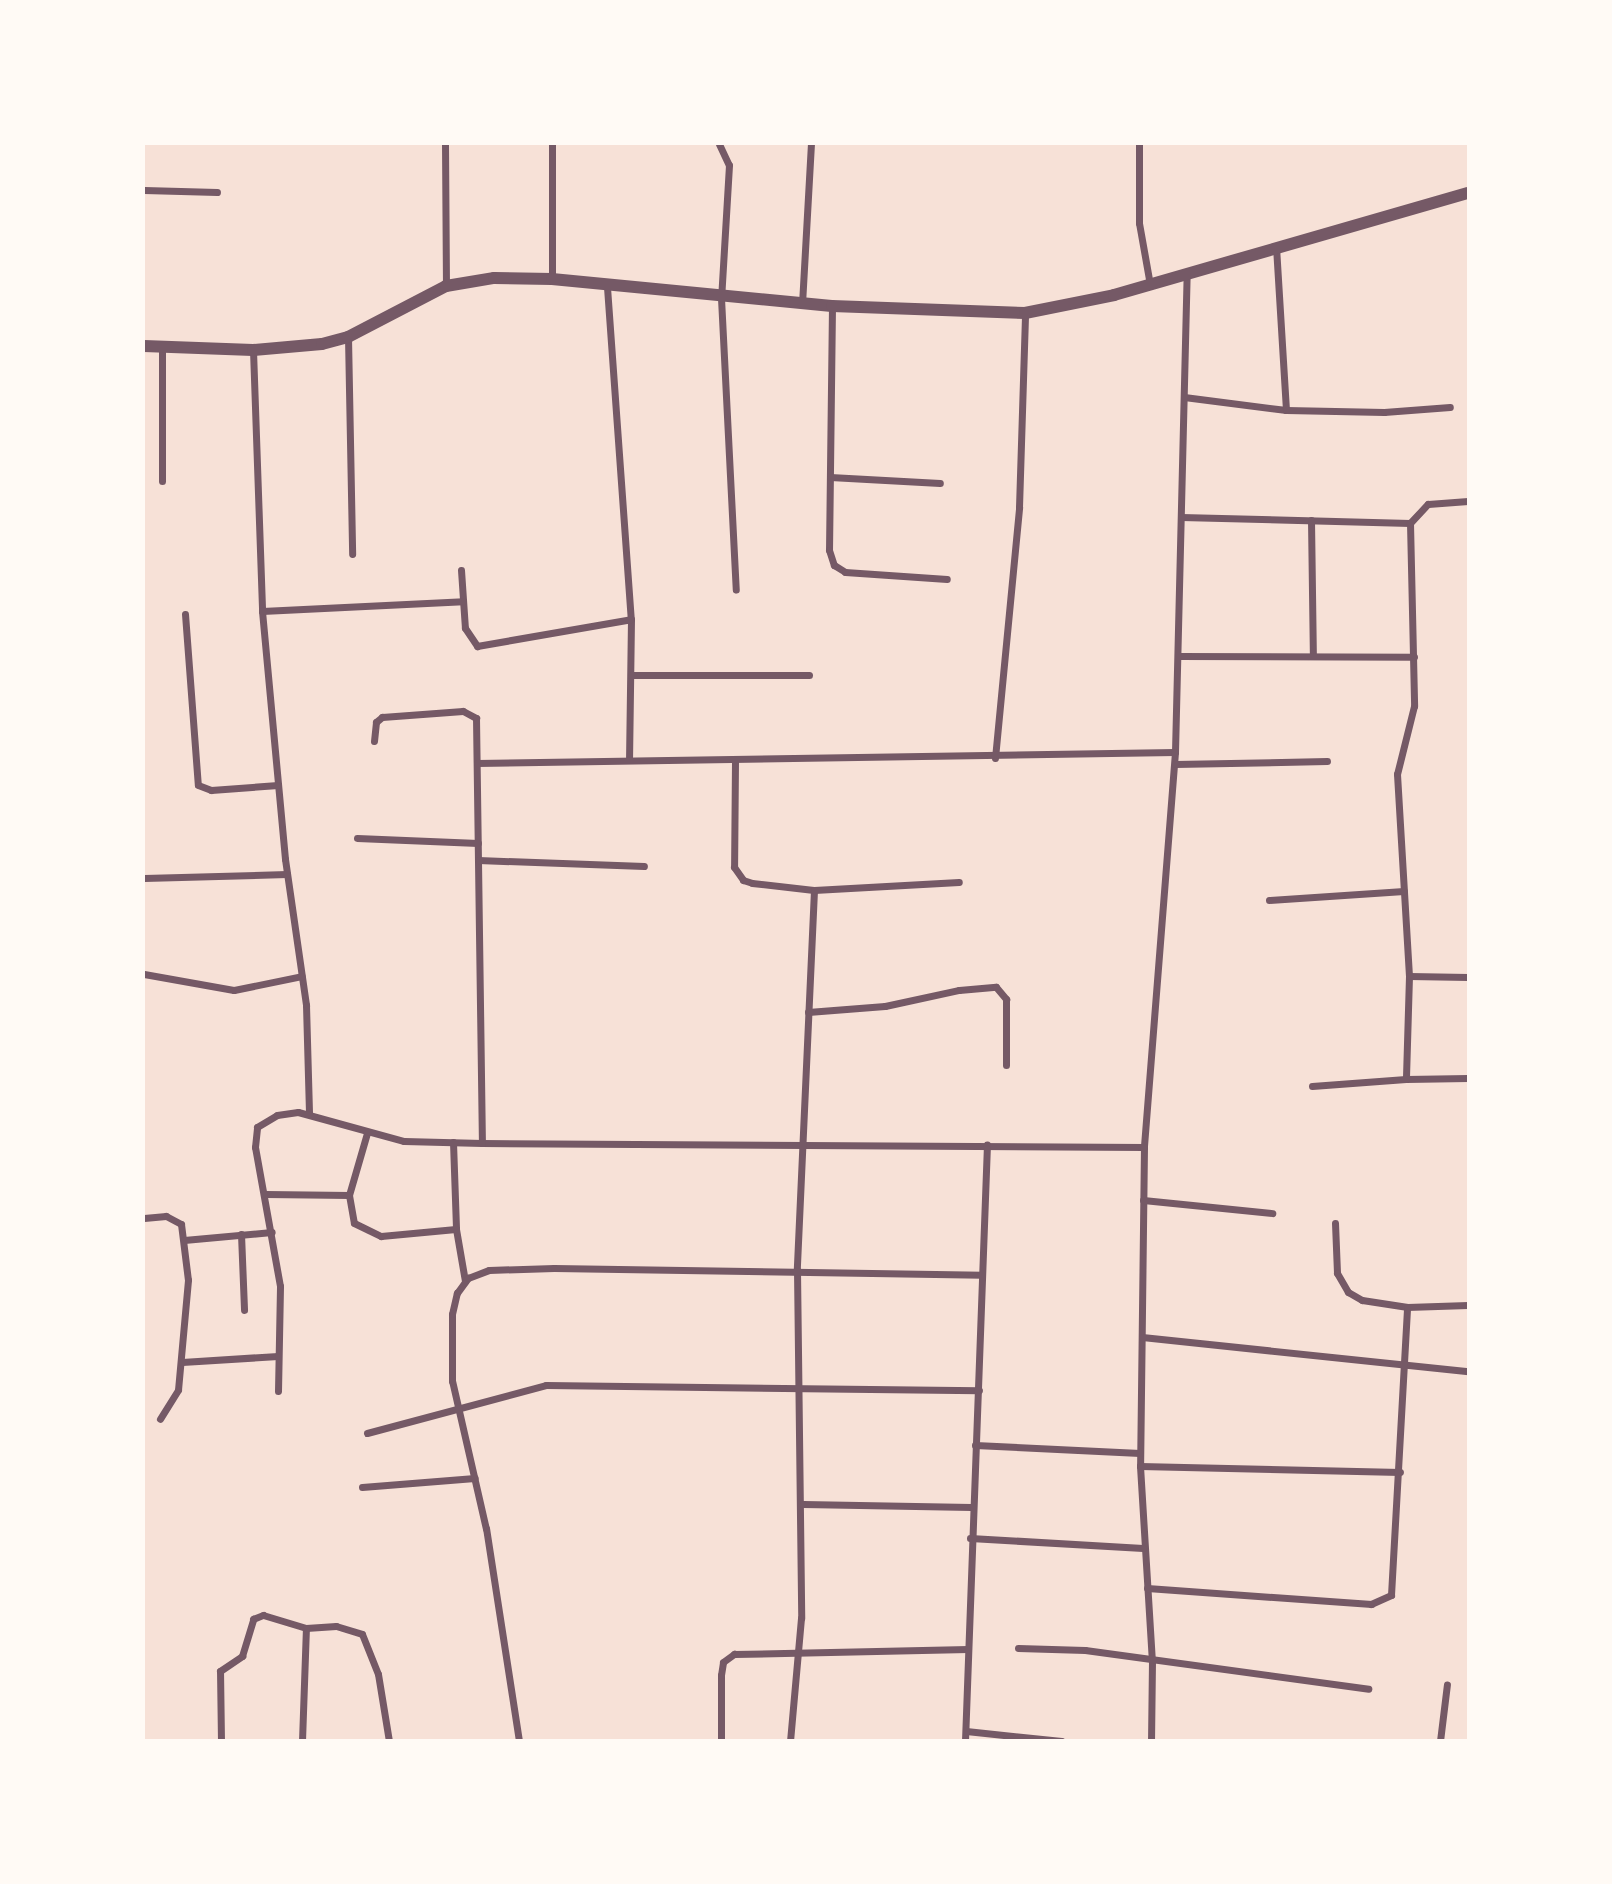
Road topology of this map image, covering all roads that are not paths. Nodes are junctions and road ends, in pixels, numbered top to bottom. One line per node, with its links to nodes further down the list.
1 (445, 144): 13 (street)
2 (552, 144): 11 (street)
3 (719, 144): 15 (street)
4 (811, 144): 16 (street)
5 (1139, 144): 12 (street)
6 (144, 190): 7 (street)
7 (217, 191)
8 (1468, 193): 9 (street)
9 (1276, 248): 10 (street); 25 (street)
10 (1187, 275): 12 (street); 23 (street)
11 (552, 279): 13 (street); 14 (street)
12 (1150, 285): 18 (street)
13 (446, 286): 19 (street)
14 (607, 287): 15 (street); 40 (street)
15 (721, 298): 16 (street); 36 (street)
16 (802, 304): 17 (street)
17 (832, 306): 18 (street); 26 (street)
18 (1025, 313): 49 (street)
19 (348, 337): 22 (street); 33 (street)
20 (144, 346): 21 (street)
21 (162, 346): 22 (street); 27 (street)
22 (253, 350): 38 (street)
23 (1184, 397): 25 (street); 30 (street)
24 (1450, 407): 25 (street)
25 (1286, 410)
26 (830, 477): 28 (street); 35 (street)
27 (162, 481)
28 (940, 482)
29 (1468, 501): 32 (street)
30 (1181, 517): 31 (street); 41 (street)
31 (1311, 520): 32 (street); 42 (street)
32 (1410, 523): 43 (street)
33 (352, 554)
34 (461, 570): 37 (street)
35 (947, 579)
36 (736, 590)
37 (463, 601): 38 (street); 40 (street)
38 (262, 611): 54 (street)
39 (186, 614): 54 (street)
40 (631, 619): 44 (street)
41 (1178, 656): 42 (street); 47 (street)
42 (1313, 656): 43 (street)
43 (1414, 657): 63 (street)
44 (631, 675): 45 (street); 48 (street)
45 (809, 675)
46 (374, 741): 52 (street)
47 (1175, 752): 49 (street); 53 (street)
48 (629, 757): 51 (street); 52 (street)
49 (995, 758): 51 (street)
50 (1327, 761): 53 (street)
51 (735, 762): 62 (street)
52 (477, 763): 56 (street)
53 (1175, 764): 80 (street)
54 (278, 785): 59 (street)
55 (357, 838): 56 (street)
56 (478, 843): 57 (street)
57 (478, 860): 58 (street); 77 (street)
58 (644, 866)
59 (287, 874): 60 (street); 66 (street)
60 (144, 878)
61 (959, 882): 62 (street)
62 (814, 890): 69 (street)
63 (1404, 891): 64 (street); 67 (street)
64 (1269, 900)
65 (144, 974): 66 (street)
66 (302, 976): 74 (street)
67 (1409, 976): 68 (street); 72 (street)
68 (1468, 976)
69 (808, 1012): 70 (street); 78 (street)
70 (1006, 1065)
71 (1468, 1078): 72 (street)
72 (1406, 1079): 73 (street)
73 (1312, 1086)
74 (309, 1113): 75 (street); 81 (street)
75 (367, 1133): 76 (street); 82 (street)
76 (453, 1142): 77 (street); 87 (street)
77 (482, 1143): 78 (street)
78 (806, 1144): 79 (street); 91 (street)
79 (987, 1144): 80 (street); 92 (street)
80 (1143, 1147): 83 (street)
81 (266, 1194): 82 (street); 88 (street)
82 (349, 1195): 87 (street)
83 (1143, 1200): 84 (street); 97 (street)
84 (1272, 1213)
85 (144, 1218): 90 (street)
86 (1335, 1223): 95 (street)
87 (456, 1229): 93 (street)
88 (272, 1232): 89 (street); 98 (street)
89 (241, 1234): 90 (street); 96 (street)
90 (184, 1240): 99 (street)
91 (797, 1270): 92 (street); 93 (street); 104 (street)
92 (982, 1275): 102 (street)
93 (466, 1281): 105 (street)
94 (1468, 1305): 95 (street)
95 (1407, 1307): 100 (street)
96 (244, 1310)
97 (1142, 1337): 100 (street); 109 (street)
98 (278, 1356): 99 (street); 103 (street)
99 (182, 1362): 106 (street)
100 (1405, 1368): 101 (street); 111 (street)
101 (1468, 1371)
102 (979, 1390): 104 (street); 108 (street)
103 (278, 1391)
104 (798, 1391): 105 (street); 114 (street)
105 (458, 1407): 107 (street); 112 (street)
106 (160, 1419)
107 (367, 1433)
108 (975, 1445): 109 (street); 115 (street)
109 (1140, 1453): 110 (street)
110 (1140, 1466): 111 (street); 117 (street)
111 (1400, 1472): 118 (street)
112 (475, 1478): 113 (street); 130 (street)
113 (362, 1487)
114 (803, 1504): 115 (street); 122 (street)
115 (971, 1507): 116 (street)
116 (970, 1538): 117 (street); 121 (street)
117 (1143, 1548): 118 (street)
118 (1147, 1588): 123 (street)
119 (306, 1628): 127 (street); 128 (street); 129 (street)
120 (1018, 1648): 123 (street)
121 (968, 1649): 122 (street); 126 (street)
122 (798, 1651): 131 (street); 132 (street)
123 (1152, 1661): 125 (street); 135 (street)
124 (1447, 1684): 136 (street)
125 (1368, 1689)
126 (966, 1731): 133 (street); 134 (street)
127 (221, 1741)
128 (302, 1741)
129 (389, 1741)
130 (519, 1741)
131 (721, 1741)
132 (790, 1741)
133 (965, 1741)
134 (1061, 1741)
135 (1152, 1741)
136 (1440, 1741)

